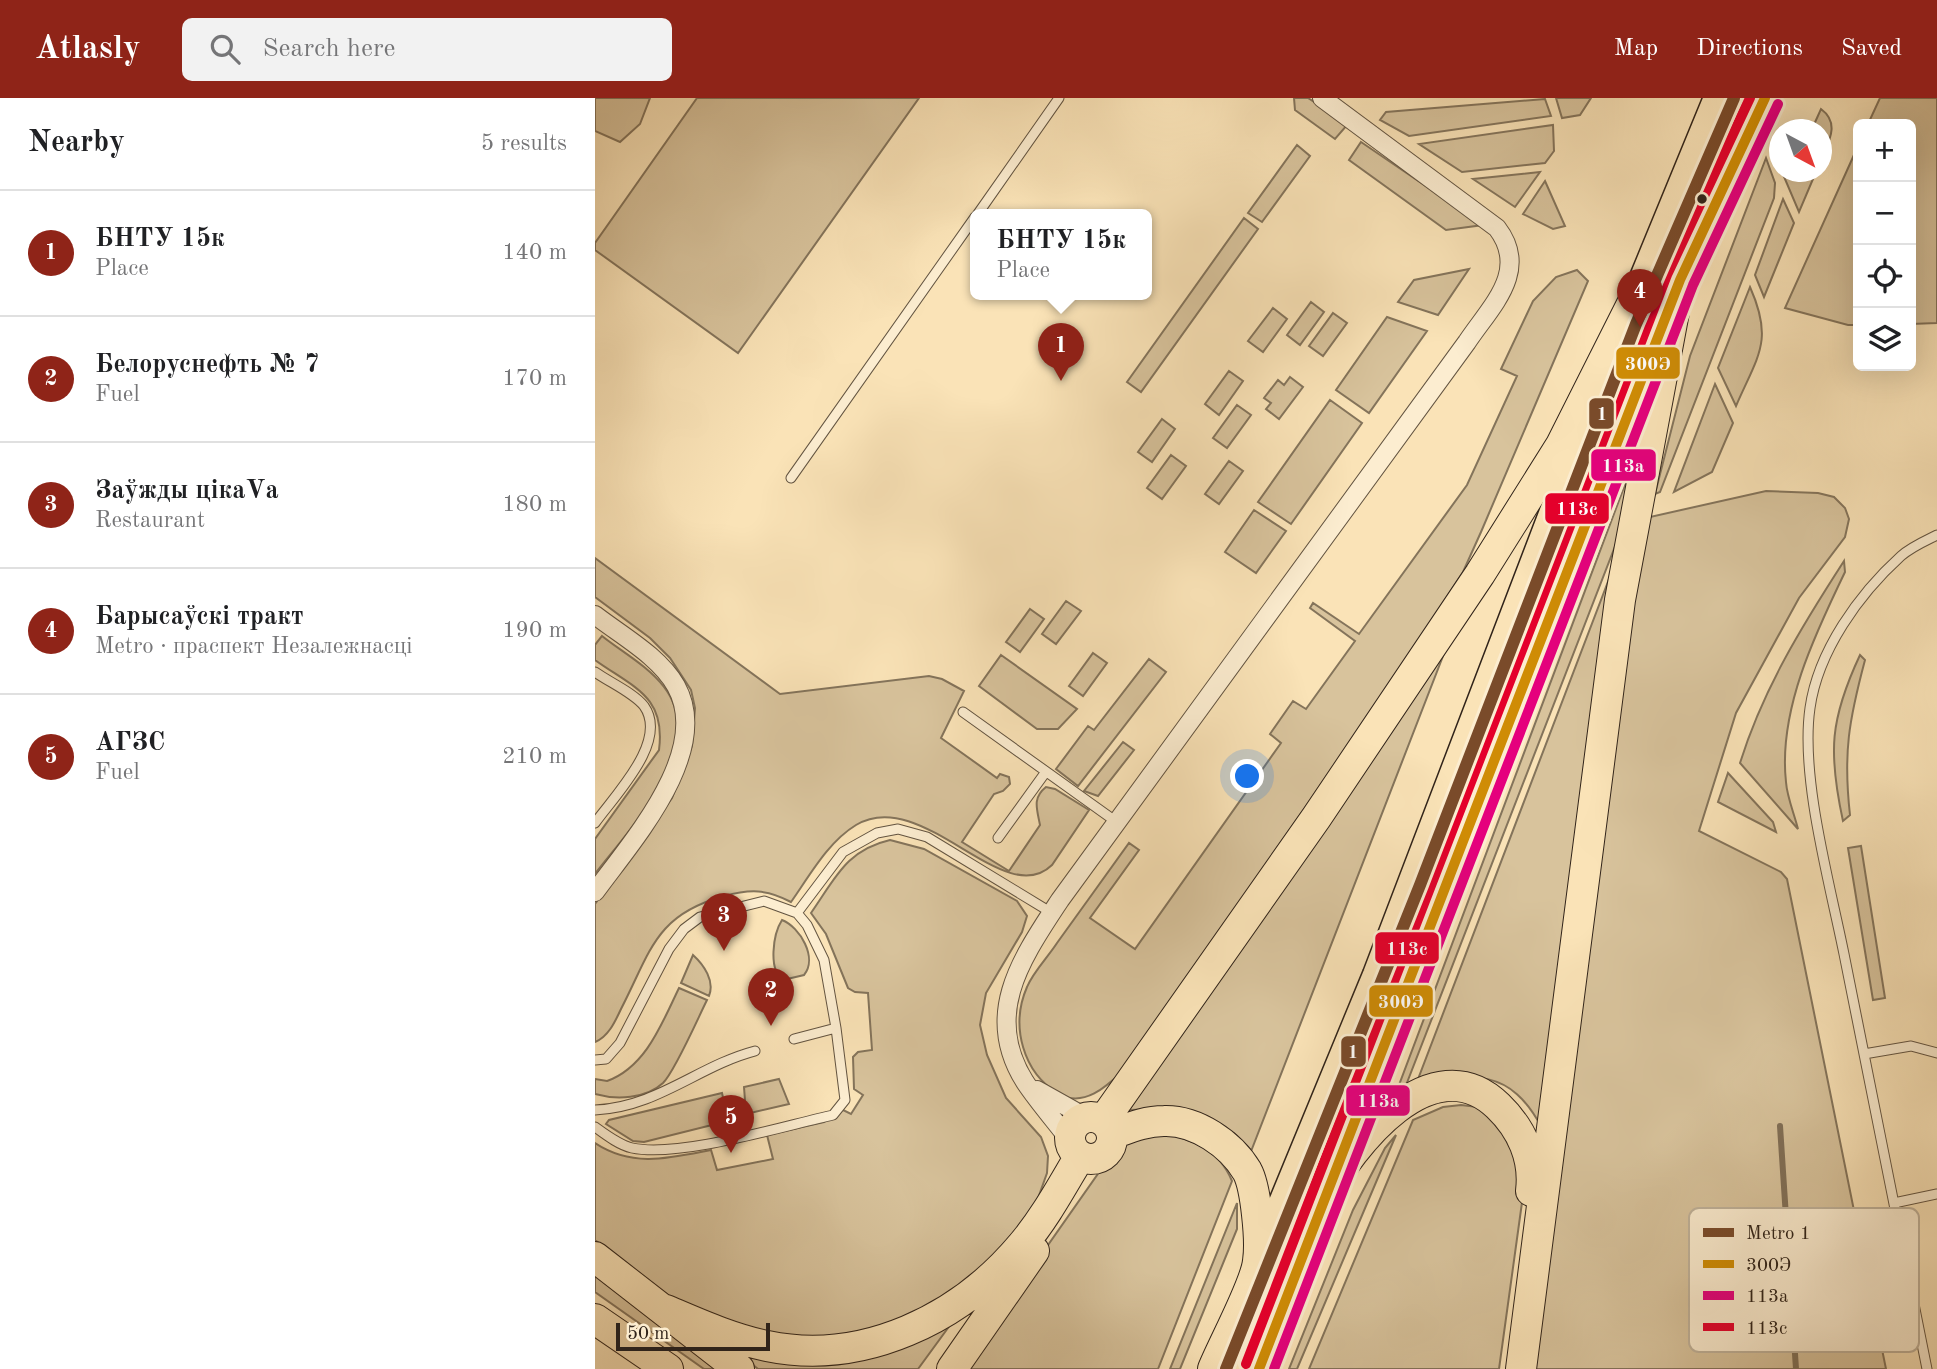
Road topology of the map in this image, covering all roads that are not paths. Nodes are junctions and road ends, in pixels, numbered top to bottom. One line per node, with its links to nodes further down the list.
1 (1059, 98): 5 (lane)
2 (1322, 98): 16 (street)
3 (1718, 98): 8 (main road)
4 (1765, 98): 7 (main road)
5 (981, 209)
6 (970, 224): 9 (lane)
7 (1680, 280): 33 (main road); 47 (highway)
8 (1639, 290): 29 (highway); 37 (main road)
9 (791, 478)
10 (1937, 535): 25 (lane)
11 (595, 615): 18 (street)
12 (595, 672): 15 (lane)
13 (963, 712): 14 (lane)
14 (1045, 773): 16 (lane); 17 (lane)
15 (595, 823)
16 (1118, 823): 19 (street)
17 (998, 838)
18 (595, 892)
19 (1052, 913): 20 (lane); 27 (street)
20 (797, 914): 21 (lane); 26 (lane)
21 (836, 1028): 22 (lane); 30 (lane)
22 (794, 1039)
23 (755, 1051): 28 (lane)
24 (1937, 1053): 25 (lane)
25 (1864, 1055): 34 (lane)
26 (595, 1060)
27 (1025, 1082): 29 (street); 31 (street)
28 (595, 1110)
29 (1101, 1124): 31 (highway); 37 (highway)
30 (595, 1127)
31 (1082, 1152): 38 (highway); 43 (highway)
32 (1937, 1194): 34 (lane)
33 (1323, 1199): 45 (highway); 46 (highway)
34 (1894, 1203): 35 (lane)
35 (1895, 1208)
36 (595, 1258): 38 (highway)
37 (1258, 1263): 44 (highway)
38 (666, 1310): 42 (highway)
39 (595, 1318): 41 (highway)
40 (1919, 1329): 48 (lane)
41 (668, 1369)
42 (739, 1369)
43 (953, 1369)
44 (1213, 1369)
45 (1259, 1369)
46 (1509, 1369)
47 (1521, 1369)
48 (1927, 1369)

